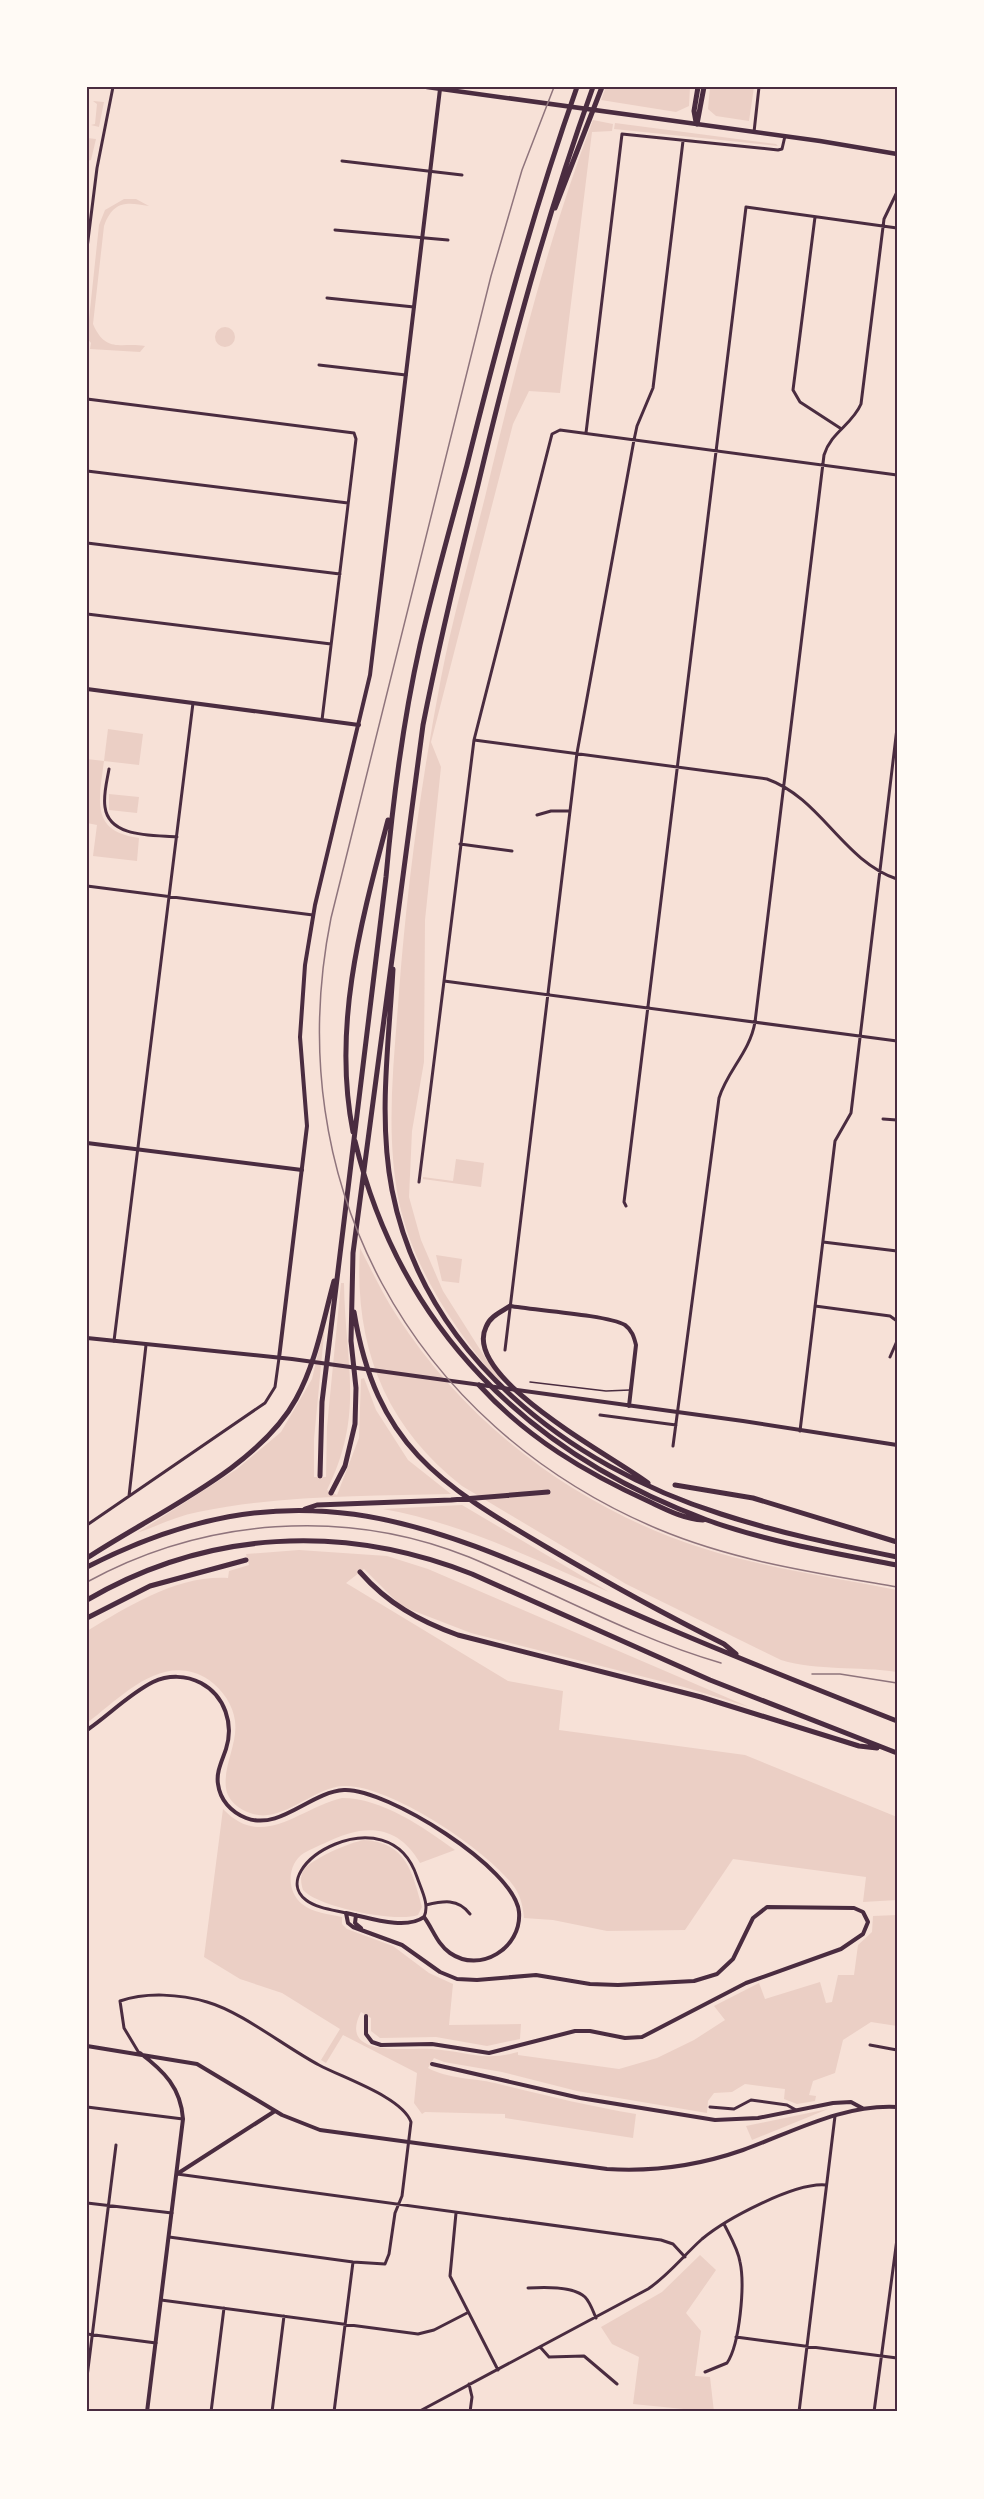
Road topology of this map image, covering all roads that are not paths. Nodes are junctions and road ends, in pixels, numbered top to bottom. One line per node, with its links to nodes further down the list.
1 (113, 87): 25 (street)
2 (427, 87): 9 (main road)
3 (577, 87): 54 (highway)
4 (593, 87): 26 (highway)
5 (602, 87): 26 (highway)
6 (698, 87): 10 (highway)
7 (704, 87): 10 (highway)
8 (759, 87): 11 (street)
9 (440, 88): 10 (main road); 16 (street)
10 (697, 124): 11 (main road)
11 (754, 132): 12 (main road)
12 (785, 136): 13 (street); 14 (main road)
13 (683, 141): 33 (street); 34 (street)
14 (897, 154)
15 (342, 161): 16 (street)
16 (430, 170): 17 (street); 23 (street)
17 (462, 175)
18 (897, 192): 20 (street)
19 (815, 217): 20 (street); 32 (street); 35 (street)
20 (883, 226): 21 (street); 32 (street)
21 (897, 228)
22 (335, 230): 23 (street)
23 (422, 238): 24 (street); 28 (street)
24 (448, 240)
25 (87, 248)
26 (536, 260): 65 (highway)
27 (327, 297): 28 (street)
28 (414, 307): 30 (street)
29 (320, 365): 30 (street)
30 (406, 375): 47 (street)
31 (87, 399): 39 (street)
32 (840, 428): 36 (street)
33 (586, 434): 34 (street); 49 (street)
34 (634, 440): 35 (street); 50 (street)
35 (716, 451): 36 (street); 51 (street)
36 (822, 465): 38 (street); 53 (street)
37 (87, 471): 39 (street)
38 (897, 475)
39 (348, 503): 41 (street)
40 (87, 543): 41 (street)
41 (340, 574): 43 (street)
42 (87, 614): 43 (street)
43 (331, 644): 46 (street)
44 (87, 689): 45 (street)
45 (193, 703): 46 (street); 57 (street)
46 (322, 720): 47 (street)
47 (359, 725): 64 (street)
48 (897, 728): 60 (street)
49 (474, 740): 50 (street); 58 (street)
50 (577, 753): 51 (street); 55 (street)
51 (678, 766): 53 (street); 68 (street)
52 (109, 769): 57 (street)
53 (784, 786): 60 (street); 69 (street)
54 (392, 806): 81 (highway); 110 (highway)
55 (570, 811): 56 (street); 67 (street)
56 (537, 815)
57 (177, 837): 63 (street)
58 (460, 844): 59 (street); 66 (street)
59 (512, 851)
60 (880, 872): 61 (street); 70 (street)
61 (897, 879)
62 (87, 886): 63 (street)
63 (170, 896): 64 (street); 75 (street)
64 (313, 915): 76 (street)
65 (394, 937): 82 (highway); 105 (highway)
66 (444, 981): 67 (street); 77 (street)
67 (548, 995): 68 (street); 83 (street)
68 (649, 1008): 69 (street); 78 (street)
69 (755, 1022): 70 (street); 97 (street)
70 (861, 1036): 71 (street); 79 (street)
71 (897, 1041)
72 (883, 1119): 73 (street)
73 (897, 1120)
74 (87, 1143): 75 (street)
75 (138, 1149): 76 (street); 87 (street)
76 (302, 1170): 91 (street)
77 (419, 1182)
78 (626, 1206)
79 (823, 1242): 80 (street); 84 (street)
80 (897, 1251)
81 (339, 1266): 103 (highway); 114 (highway)
82 (351, 1296): 106 (highway); 121 (highway)
83 (510, 1306): 90 (street); 95 (street); 105 (highway)
84 (815, 1306): 85 (street); 100 (street)
85 (897, 1321)
86 (87, 1338): 87 (street)
87 (114, 1341): 89 (street)
88 (897, 1341): 92 (street)
89 (146, 1345): 91 (street); 108 (street)
90 (505, 1350)
91 (279, 1358): 94 (street); 108 (street)
92 (890, 1358)
93 (530, 1382): 95 (lane)
94 (478, 1385): 96 (street); 110 (highway)
95 (631, 1390): 96 (street)
96 (629, 1406): 97 (street)
97 (679, 1413): 99 (street); 100 (street)
98 (600, 1415): 99 (street)
99 (676, 1425): 102 (street)
100 (800, 1431): 101 (street)
101 (897, 1445)
102 (673, 1446)
103 (320, 1476)
104 (675, 1485): 112 (highway)
105 (657, 1489): 113 (highway)
106 (332, 1492)
107 (548, 1492): 109 (highway)
108 (129, 1496): 111 (street)
109 (302, 1509): 117 (highway); 121 (highway)
110 (707, 1520): 116 (highway)
111 (87, 1525)
112 (897, 1542)
113 (897, 1557)
114 (87, 1558)
115 (246, 1560): 120 (highway)
116 (897, 1565)
117 (87, 1567)
118 (360, 1572): 124 (highway)
119 (87, 1600): 124 (highway)
120 (87, 1618)
121 (738, 1656): 122 (highway)
122 (897, 1721)
123 (87, 1730): 130 (street)
124 (885, 1749): 125 (highway)
125 (897, 1753)
126 (426, 1905): 127 (street); 128 (street); 130 (street)
127 (346, 1913): 129 (street); 131 (street)
128 (470, 1914)
129 (356, 1915): 130 (street); 131 (street)
130 (424, 1917)
131 (362, 1929): 132 (street)
132 (366, 2016)
133 (870, 2045): 135 (street)
134 (87, 2046): 136 (street)
135 (897, 2050)
136 (139, 2053): 142 (street); 145 (street); 146 (street)
137 (432, 2064): 143 (street)
138 (87, 2107): 145 (street)
139 (710, 2107): 143 (street)
140 (897, 2107): 141 (street)
141 (863, 2109): 143 (street); 144 (street)
142 (274, 2110): 146 (street); 148 (street)
143 (796, 2110)
144 (835, 2116): 146 (street); 149 (street)
145 (183, 2119): 148 (street)
146 (409, 2143): 152 (street)
147 (117, 2145): 151 (street)
148 (177, 2174): 152 (street); 154 (street)
149 (826, 2185): 155 (street); 171 (street)
150 (87, 2203): 151 (street)
151 (109, 2205): 154 (street); 168 (street)
152 (398, 2205): 153 (street); 159 (street)
153 (456, 2213): 158 (street); 163 (street)
154 (172, 2214): 156 (street)
155 (723, 2224): 158 (street); 169 (street)
156 (169, 2237): 159 (street); 161 (street)
157 (897, 2239): 173 (street)
158 (686, 2257): 165 (street)
159 (353, 2262): 166 (street)
160 (528, 2288): 165 (street)
161 (161, 2300): 162 (street); 170 (street)
162 (224, 2308): 164 (street); 181 (street)
163 (467, 2313): 166 (street); 175 (street)
164 (284, 2316): 166 (street); 182 (street)
165 (596, 2318): 172 (street)
166 (345, 2324): 183 (street)
167 (87, 2334): 168 (street)
168 (92, 2335): 170 (street); 177 (street)
169 (736, 2337): 171 (street); 176 (street)
170 (156, 2343): 180 (street)
171 (807, 2346): 173 (street); 186 (street)
172 (540, 2347): 175 (street); 179 (street)
173 (881, 2357): 174 (street); 187 (street)
174 (897, 2358)
175 (498, 2370): 178 (street)
176 (705, 2372)
177 (87, 2377)
178 (469, 2384): 184 (street); 185 (street)
179 (616, 2384)
180 (147, 2412)
181 (211, 2412)
182 (272, 2412)
183 (334, 2412)
184 (418, 2412)
185 (471, 2412)
186 (799, 2412)
187 (873, 2412)

